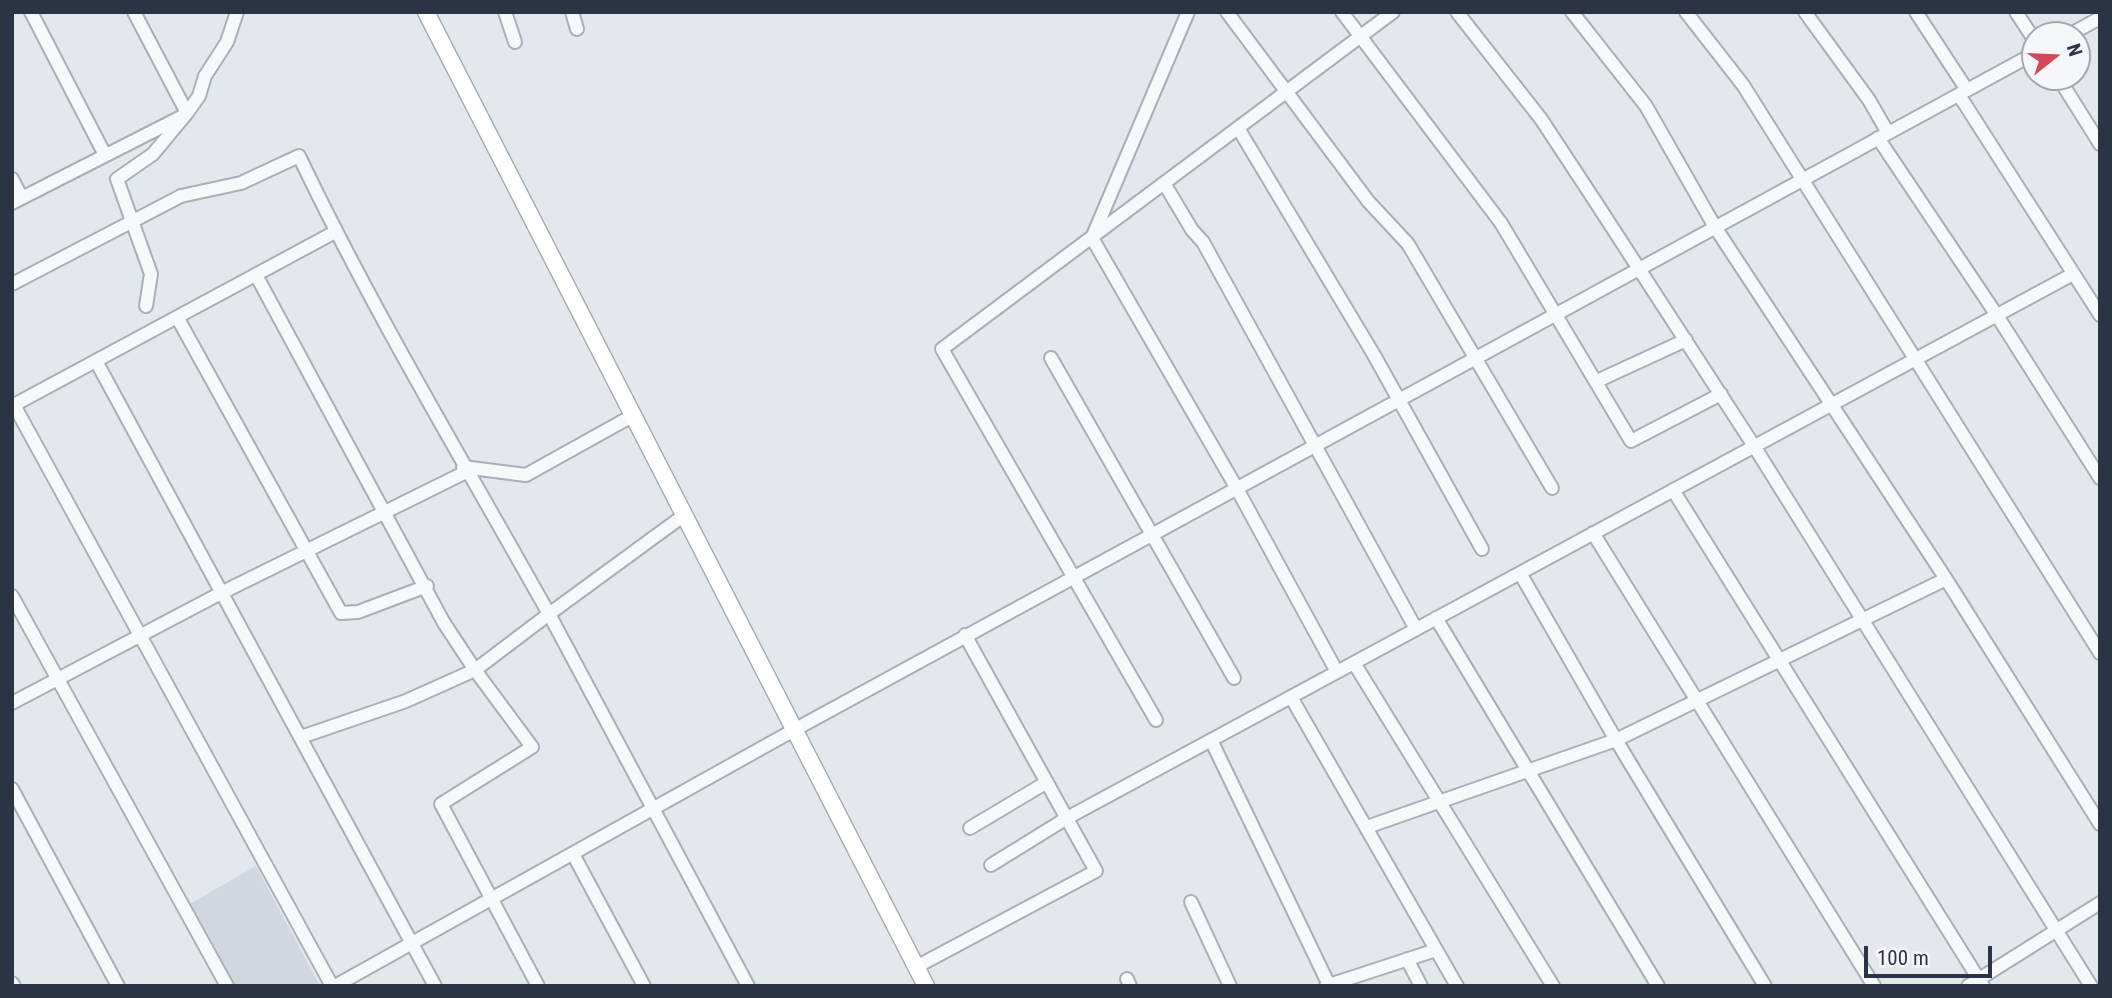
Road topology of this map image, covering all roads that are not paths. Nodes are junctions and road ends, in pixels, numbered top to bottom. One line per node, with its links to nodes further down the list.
1 (31, 12): 27 (street)
2 (134, 12): 23 (street)
3 (237, 12): 23 (street)
4 (426, 12): 55 (main road)
5 (505, 12): 18 (street)
6 (572, 12): 16 (street)
7 (1188, 12): 35 (street)
8 (1227, 12): 21 (street)
9 (1342, 12): 17 (street)
10 (1393, 12): 17 (street)
11 (1457, 12): 36 (street)
12 (1572, 12): 33 (street)
13 (1686, 12): 29 (street)
14 (1805, 12): 25 (street)
15 (1916, 12): 22 (street)
16 (577, 29)
17 (1362, 36): 21 (street); 41 (street)
18 (514, 42)
19 (2021, 62): 22 (street)
20 (2067, 91): 26 (street)
21 (1286, 93): 24 (street); 46 (street)
22 (1963, 93): 25 (street); 37 (street)
23 (187, 113): 27 (street); 32 (street)
24 (1238, 128): 30 (street); 52 (street)
25 (1883, 135): 29 (street); 42 (street)
26 (2100, 144)
27 (105, 155): 31 (street)
28 (12, 179): 31 (street)
29 (1801, 180): 33 (street); 48 (street)
30 (1164, 183): 35 (street); 56 (street)
31 (17, 200)
32 (133, 221): 34 (street); 39 (street); 40 (street)
33 (1715, 226): 36 (street); 54 (street)
34 (335, 232): 38 (street); 58 (street)
35 (1092, 238): 60 (street); 70 (street)
36 (1639, 268): 41 (street); 45 (street)
37 (2074, 274): 42 (street); 43 (street)
38 (256, 275): 44 (street); 63 (street)
39 (12, 284)
40 (146, 306)
41 (1557, 313): 46 (street); 50 (street)
42 (1996, 314): 48 (street); 59 (street)
43 (2100, 315)
44 (177, 317): 49 (street); 68 (street)
45 (1686, 340): 50 (street); 51 (street)
46 (1477, 356): 52 (street); 61 (street)
47 (1051, 358): 65 (street)
48 (1915, 359): 54 (street); 81 (street)
49 (96, 361): 53 (street); 73 (street)
50 (1597, 381): 51 (street)
51 (1721, 394): 57 (street)
52 (1398, 399): 56 (street); 67 (street)
53 (13, 406): 80 (street)
54 (1831, 407): 57 (street); 71 (street)
55 (632, 416): 58 (street); 64 (main road)
56 (1316, 443): 60 (street); 78 (street)
57 (1754, 446): 62 (street); 77 (street)
58 (465, 469): 63 (street); 75 (street)
59 (2100, 478)
60 (1236, 487): 65 (street); 85 (street)
61 (1552, 488)
62 (1673, 490): 66 (street); 82 (street)
63 (386, 512): 68 (street); 72 (street)
64 (684, 516): 75 (street); 92 (main road)
65 (1152, 533): 70 (street); 86 (street)
66 (1593, 533): 69 (street); 89 (street)
67 (1482, 550)
68 (305, 551): 72 (street); 73 (street)
69 (1520, 573): 76 (street); 95 (street)
70 (1073, 576): 79 (street); 91 (street)
71 (1946, 579): 77 (street); 102 (street)
72 (427, 586): 84 (street)
73 (223, 592): 80 (street); 93 (street)
74 (13, 599): 87 (street)
75 (549, 614): 84 (street); 100 (street)
76 (1436, 618): 78 (street); 96 (street)
77 (1863, 620): 82 (street); 110 (street)
78 (1416, 629): 83 (street)
79 (965, 635): 92 (street); 97 (street)
80 (141, 636): 87 (street); 119 (street)
81 (2100, 653)
82 (1779, 660): 89 (street); 115 (street)
83 (1354, 663): 85 (street); 99 (street)
84 (475, 670): 93 (street); 107 (street)
85 (1337, 672): 88 (street)
86 (1234, 678)
87 (57, 680): 90 (street); 118 (street)
88 (1291, 697): 94 (street); 103 (street)
89 (1698, 701): 95 (street); 131 (street)
90 (12, 703)
91 (1156, 720)
92 (794, 730): 100 (street); 114 (main road)
93 (301, 737): 111 (street)
94 (1211, 740): 101 (street); 116 (street)
95 (1616, 740): 96 (street); 130 (street)
96 (1530, 773): 99 (street); 129 (street)
97 (1047, 782): 101 (street); 104 (street)
98 (12, 789): 117 (street)
99 (1440, 802): 103 (street); 128 (street)
100 (651, 810): 105 (street); 123 (street)
101 (1067, 818): 106 (street); 114 (street)
102 (2100, 824)
103 (1367, 827): 112 (street)
104 (970, 828)
105 (573, 854): 107 (street); 122 (street)
106 (991, 865)
107 (491, 900): 111 (street); 121 (street)
108 (1191, 902): 125 (street)
109 (2100, 904): 110 (street)
110 (2057, 930): 115 (street); 132 (street)
111 (413, 944): 119 (street); 120 (street)
112 (1436, 950): 113 (street); 127 (street)
113 (1408, 959): 116 (street); 126 (street)
114 (916, 967): 124 (main road)
115 (1977, 984)
116 (1332, 985)
117 (118, 986)
118 (227, 986)
119 (333, 986)
120 (435, 986)
121 (538, 986)
122 (644, 986)
123 (748, 986)
124 (926, 986)
125 (1230, 986)
126 (1421, 986)
127 (1457, 986)
128 (1553, 986)
129 (1658, 986)
130 (1765, 986)
131 (1874, 986)
132 (2091, 986)

